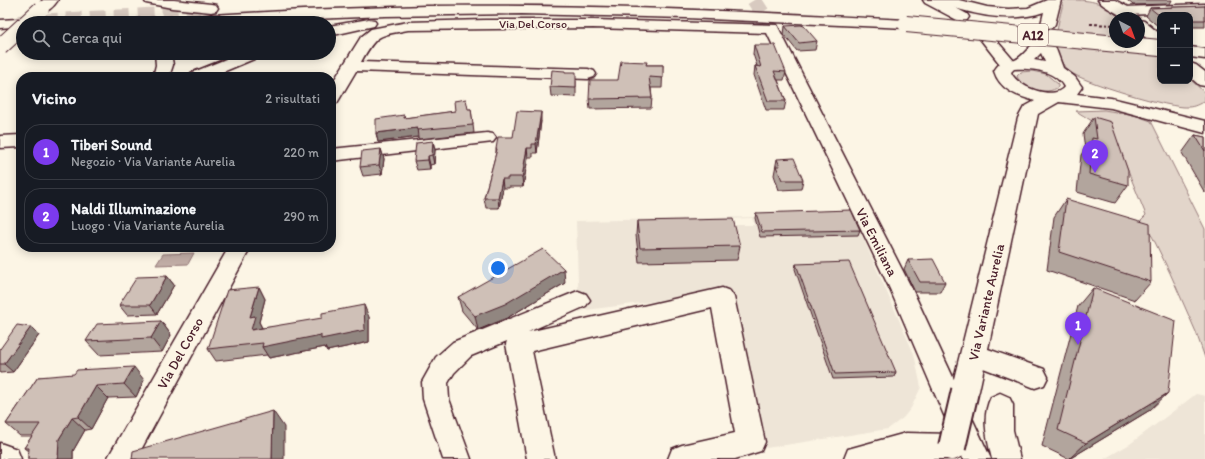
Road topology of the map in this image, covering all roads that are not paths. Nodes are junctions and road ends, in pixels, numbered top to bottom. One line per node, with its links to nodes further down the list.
1 (151, 0): 8 (main road)
2 (930, 0): 14 (main road)
3 (946, 0): 5 (main road)
4 (1105, 0): 10 (main road)
5 (1054, 2): 16 (main road)
6 (46, 4): 12 (main road, bridge)
7 (1205, 8): 10 (street)
8 (271, 10): 11 (main road, A12); 15 (main road, A12)
9 (468, 10): 13 (main road, A12); 15 (main road, A12); 20 (main road)
10 (1125, 10)
11 (201, 13)
12 (28, 16)
13 (275, 16)
14 (962, 17)
15 (906, 21): 22 (main road, A12); 29 (main road, A12, bridge)
16 (1048, 24)
17 (13, 26): 27 (main road, bridge)
18 (772, 28): 35 (street, Via Del Corso); 57 (street, Via Emiliana)
19 (1145, 29): 23 (main road)
20 (336, 30)
21 (986, 37): 34 (main road)
22 (1109, 37)
23 (1157, 39)
24 (1145, 41): 25 (main road)
25 (1157, 42)
26 (1193, 46): 28 (main road)
27 (0, 47)
28 (1205, 47)
29 (1157, 48)
30 (1193, 52): 31 (main road)
31 (1205, 54)
32 (165, 60): 37 (main road)
33 (238, 60): 38 (main road)
34 (1014, 64): 40 (main road); 40 (main road); 42 (main road)
35 (351, 66): 39 (street); 43 (street, Via Del Corso)
36 (1193, 71): 41 (main road)
37 (163, 72)
38 (209, 72)
39 (588, 74)
40 (1061, 74): 44 (main road, Via Variante Aurelia); 46 (main road)
41 (1205, 81)
42 (1009, 84): 44 (main road); 50 (main road)
43 (336, 92)
44 (1056, 98): 45 (main road); 50 (main road, Via Variante Aurelia)
45 (1133, 108): 46 (main road); 50 (main road)
46 (1205, 119)
47 (487, 138): 51 (street)
48 (16, 140): 49 (main road)
49 (0, 142)
50 (1021, 144): 54 (main road, Via Variante Aurelia)
51 (336, 154)
52 (237, 252): 60 (street, Via Del Corso)
53 (578, 300): 61 (street)
54 (974, 354): 55 (street); 57 (main road, Via Variante Aurelia, bridge)
55 (1035, 377)
56 (1000, 405): 65 (street)
57 (959, 455): 64 (street)
58 (0, 456): 59 (street)
59 (7, 459)
60 (121, 459)
61 (456, 459)
62 (541, 459): 63 (street)
63 (682, 459)
64 (858, 459)
65 (1006, 459)

